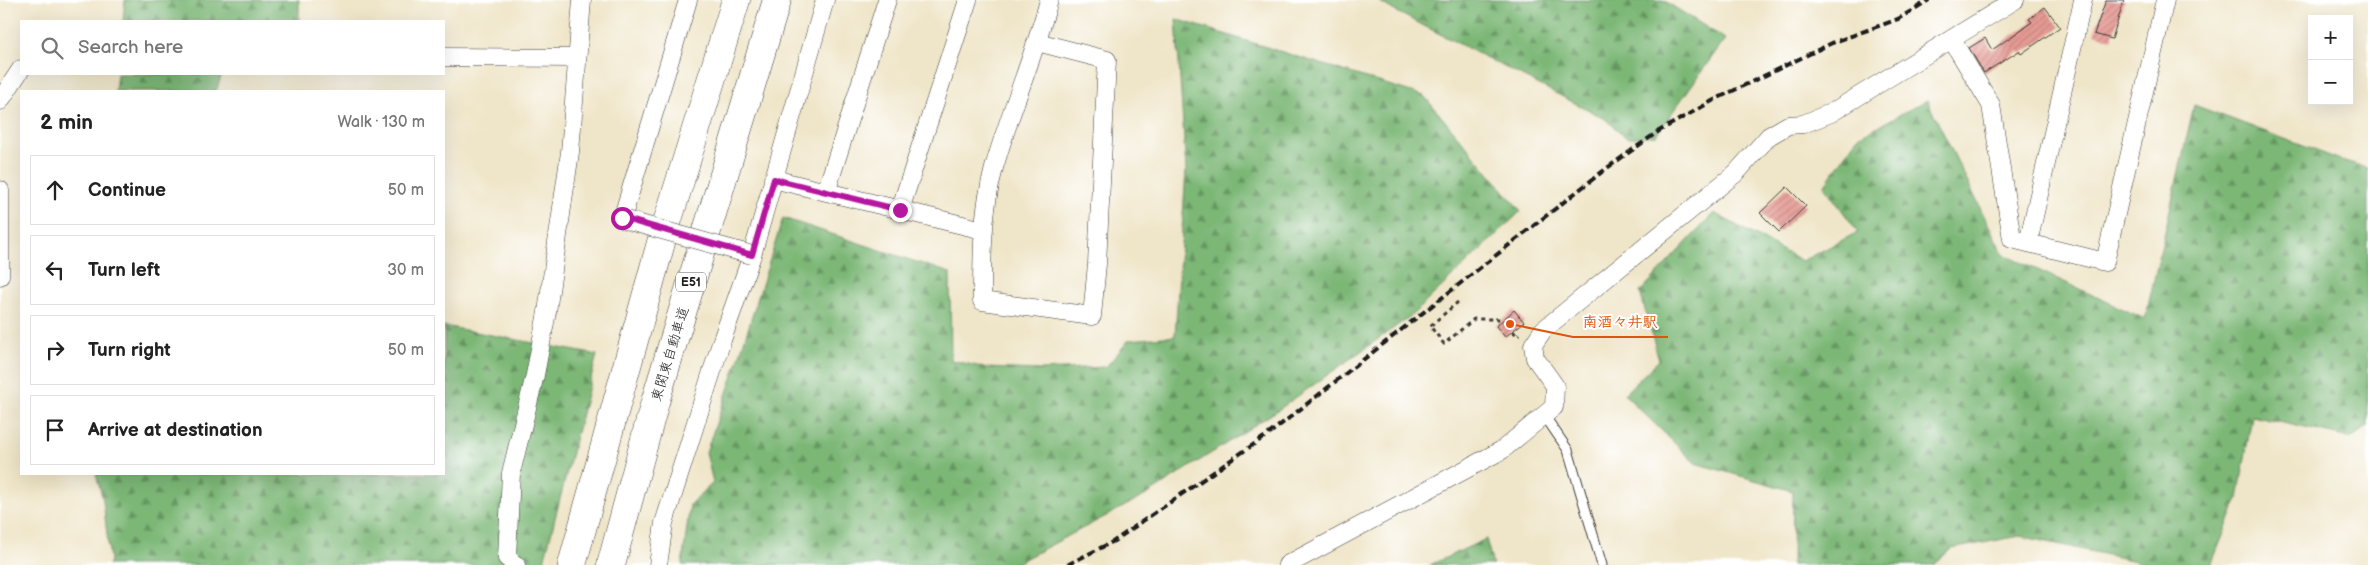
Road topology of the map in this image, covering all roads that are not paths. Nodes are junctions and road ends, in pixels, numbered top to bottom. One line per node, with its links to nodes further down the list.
1 (582, 0): 15 (street)
2 (688, 0): 24 (street, bridge)
3 (736, 0): 28 (highway)
4 (777, 0): 29 (highway, 東関東自動車道 / E51)
5 (825, 0): 18 (street)
6 (887, 0): 20 (street)
7 (968, 0): 21 (street)
8 (1049, 0): 13 (street)
9 (2015, 0): 12 (street)
10 (2083, 0): 23 (street)
11 (2165, 0): 23 (street)
12 (1952, 40): 23 (street); 26 (street)
13 (1038, 42): 22 (street); 22 (street)
14 (445, 57): 15 (street)
15 (576, 58): 27 (street)
16 (20, 71): 17 (street)
17 (0, 101)
18 (774, 179): 20 (street); 24 (street)
19 (0, 190): 25 (street)
20 (826, 192): 21 (street)
21 (900, 210): 22 (street)
22 (983, 230)
23 (2028, 243)
24 (752, 255): 30 (street)
25 (0, 276)
26 (1544, 416): 31 (street); 32 (lane)
27 (516, 565)
28 (572, 565)
29 (611, 565)
30 (658, 565)
31 (1288, 565)
32 (1602, 565)

